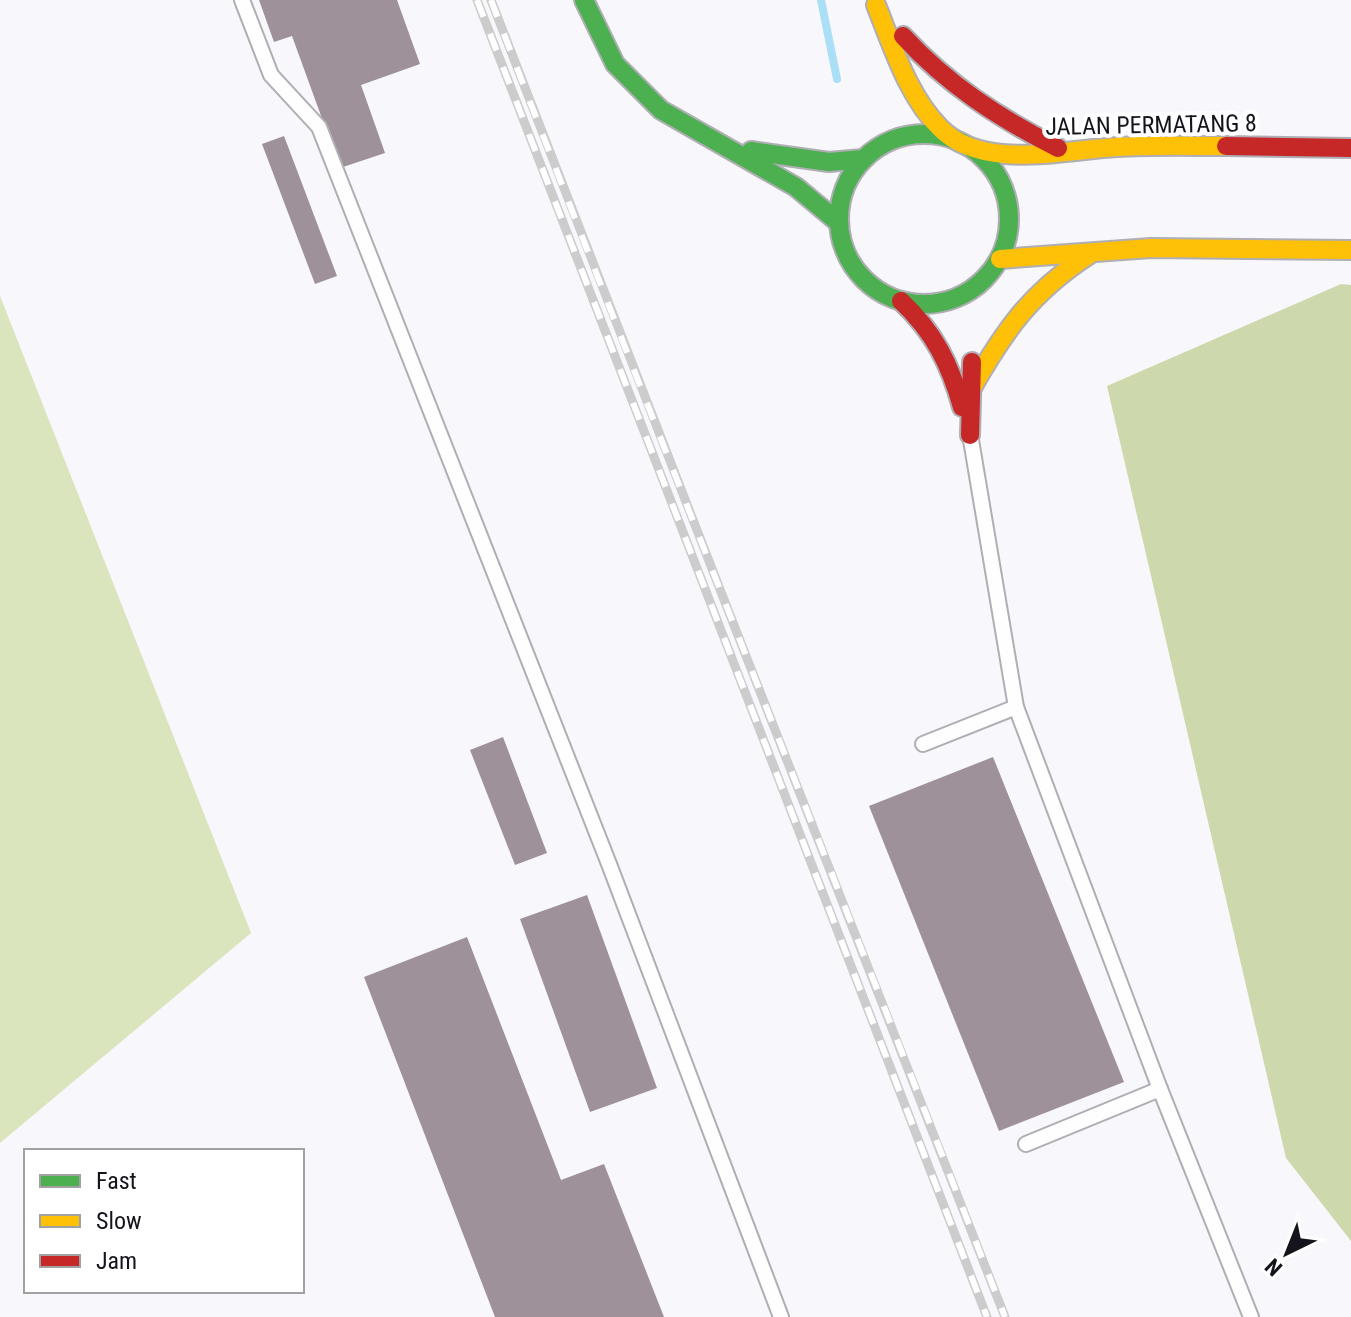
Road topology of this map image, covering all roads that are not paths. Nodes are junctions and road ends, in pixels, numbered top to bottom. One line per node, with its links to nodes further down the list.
1 (242, 0): 25 (lane)
2 (584, 0): 7 (street)
3 (875, 2): 4 (street); 6 (street); 10 (street)
4 (891, 91)
5 (889, 120): 8 (street)
6 (954, 140): 8 (street); 10 (street, JALAN PERMATANG 8); 15 (street)
7 (726, 146): 11 (street); 12 (street)
8 (880, 146): 11 (street)
9 (1351, 148): 10 (street, JALAN PERMATANG 8)
10 (1059, 149)
11 (863, 159): 12 (street)
12 (838, 222): 16 (street)
13 (1351, 250): 14 (street)
14 (1093, 252): 15 (street); 19 (street)
15 (996, 265): 16 (street); 17 (street)
16 (901, 301): 20 (street)
17 (978, 309)
18 (974, 337): 19 (street)
19 (970, 391): 20 (street)
20 (970, 435): 21 (lane)
21 (1016, 707): 22 (lane); 23 (lane)
22 (923, 744)
23 (1160, 1089): 24 (lane); 26 (lane)
24 (1026, 1144)
25 (781, 1317)
26 (1251, 1317)

